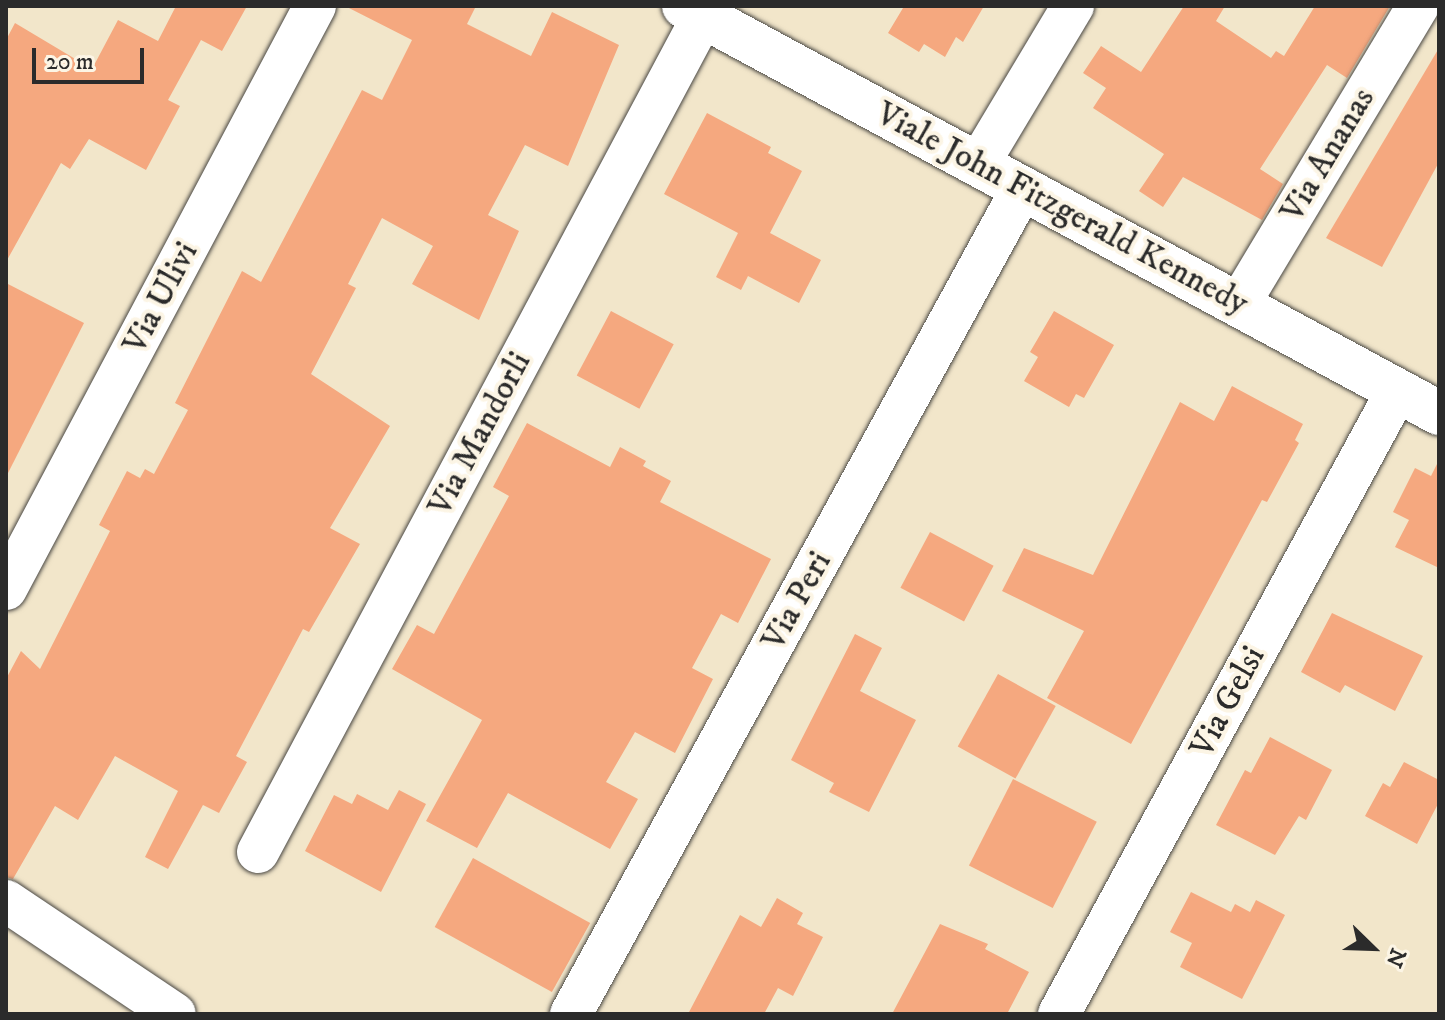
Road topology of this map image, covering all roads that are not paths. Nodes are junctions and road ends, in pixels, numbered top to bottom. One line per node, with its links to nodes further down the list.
1 (315, 6): 10 (street, Via Ulivi)
2 (1073, 6): 5 (street)
3 (1418, 6): 7 (street, Via Ananas)
4 (694, 11): 5 (street, Viale John Fitzgerald Kennedy); 11 (street, Via Mandorli)
5 (979, 163): 6 (street, Viale John Fitzgerald Kennedy)
6 (1023, 187): 7 (street, Viale John Fitzgerald Kennedy); 14 (street, Via Peri)
7 (1239, 304): 8 (street, Viale John Fitzgerald Kennedy)
8 (1397, 391): 9 (street, Viale John Fitzgerald Kennedy); 15 (street, Via Gelsi)
9 (1439, 413)
10 (6, 589)
11 (258, 852)
12 (6, 901): 13 (street)
13 (175, 1014)
14 (571, 1014)
15 (1059, 1014)

